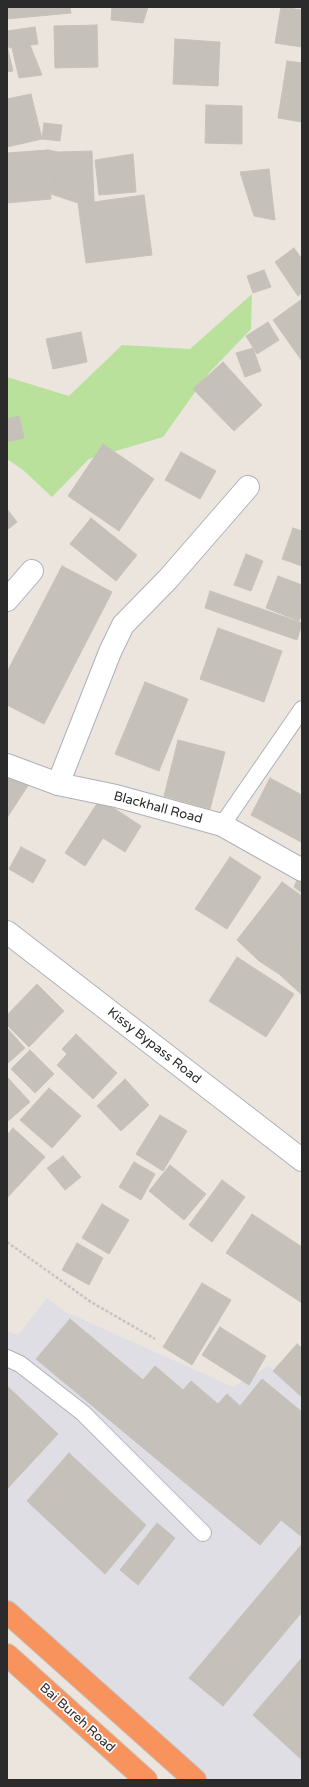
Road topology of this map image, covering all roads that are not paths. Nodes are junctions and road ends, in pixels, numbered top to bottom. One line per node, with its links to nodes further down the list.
1 (248, 487): 6 (street)
2 (32, 571): 3 (street)
3 (7, 600)
4 (302, 709): 7 (lane)
5 (7, 765): 6 (street, Blackhall Road)
6 (58, 784): 7 (street, Blackhall Road)
7 (222, 825): 8 (street, Blackhall Road)
8 (302, 870)
9 (7, 932): 10 (street, Kissy Bypass Road)
10 (302, 1160)
11 (7, 1358): 12 (lane)
12 (203, 1533)
13 (7, 1612): 16 (highway)
14 (7, 1655): 15 (highway, Bai Bureh Road)
15 (146, 1780)
16 (195, 1780)

